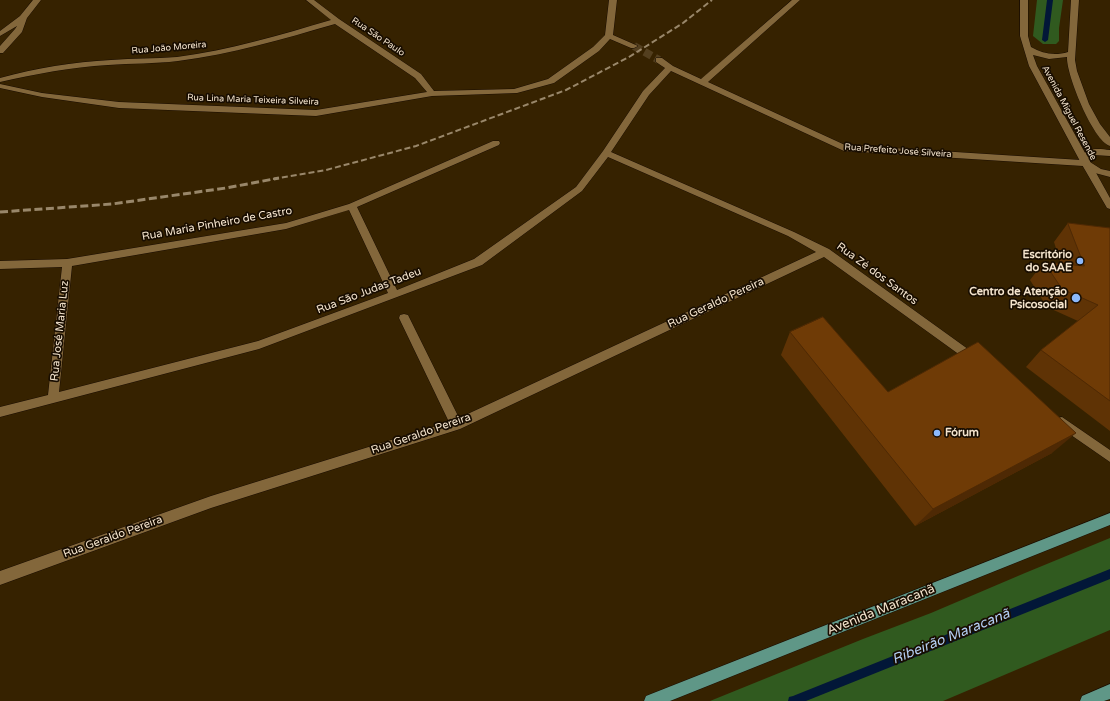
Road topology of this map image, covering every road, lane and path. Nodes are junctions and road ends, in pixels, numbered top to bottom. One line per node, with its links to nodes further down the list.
1 (37, 0): 7 (street)
2 (310, 0): 8 (street, Rua São Paulo)
3 (614, 0): 10 (street)
4 (796, 0): 18 (street)
5 (1024, 0): 12 (street, Avenida Miguel Resende)
6 (1075, 0): 14 (street, Avenida Miguel Resende)
7 (23, 18): 9 (street); 13 (street)
8 (336, 21): 17 (street, Rua João Moreira); 20 (street, Rua São Paulo)
9 (0, 34)
10 (608, 36): 11 (street); 20 (street, Rua Lina Maria Teixeira Silveira)
11 (634, 46)
12 (1027, 48): 14 (street); 25 (street, Avenida Miguel Resende)
13 (0, 51)
14 (1072, 53): 22 (street, Avenida Miguel Resende)
15 (659, 60): 16 (street, Rua Prefeito José Silveira)
16 (670, 68): 18 (street, Rua Prefeito José Silveira); 23 (street, Rua São Judas Tadeu)
17 (0, 80)
18 (702, 83): 25 (street, Rua Prefeito José Silveira)
19 (0, 86): 20 (street, Rua Lina Maria Teixeira Silveira)
20 (432, 94)
21 (496, 142): 27 (street, Rua Maria Pinheiro de Castro)
22 (1110, 143)
23 (606, 153): 29 (street, Rua Zé dos Santos); 32 (street, Rua São Judas Tadeu)
24 (1110, 154): 25 (street)
25 (1085, 163): 26 (street); 28 (street, Avenida Miguel Resende)
26 (1110, 174)
27 (352, 206): 30 (street, Rua Maria Pinheiro de Castro); 32 (street)
28 (1110, 206)
29 (825, 252): 34 (street, Rua Zé dos Santos); 38 (street, Rua Geraldo Pereira)
30 (67, 263): 31 (street, Rua Maria Pinheiro de Castro); 35 (street, Rua José Maria Luz)
31 (0, 265)
32 (394, 295): 35 (street, Rua São Judas Tadeu)
33 (404, 318): 38 (street)
34 (981, 364)
35 (52, 399): 36 (street, Rua São Judas Tadeu)
36 (0, 412)
37 (1052, 415): 39 (street)
38 (456, 425): 41 (street, Rua Geraldo Pereira)
39 (1110, 457)
40 (1110, 519): 43 (main road, Avenida Maracanã)
41 (0, 578)
42 (1110, 691): 44 (main road)
43 (651, 701)
44 (1087, 701)

